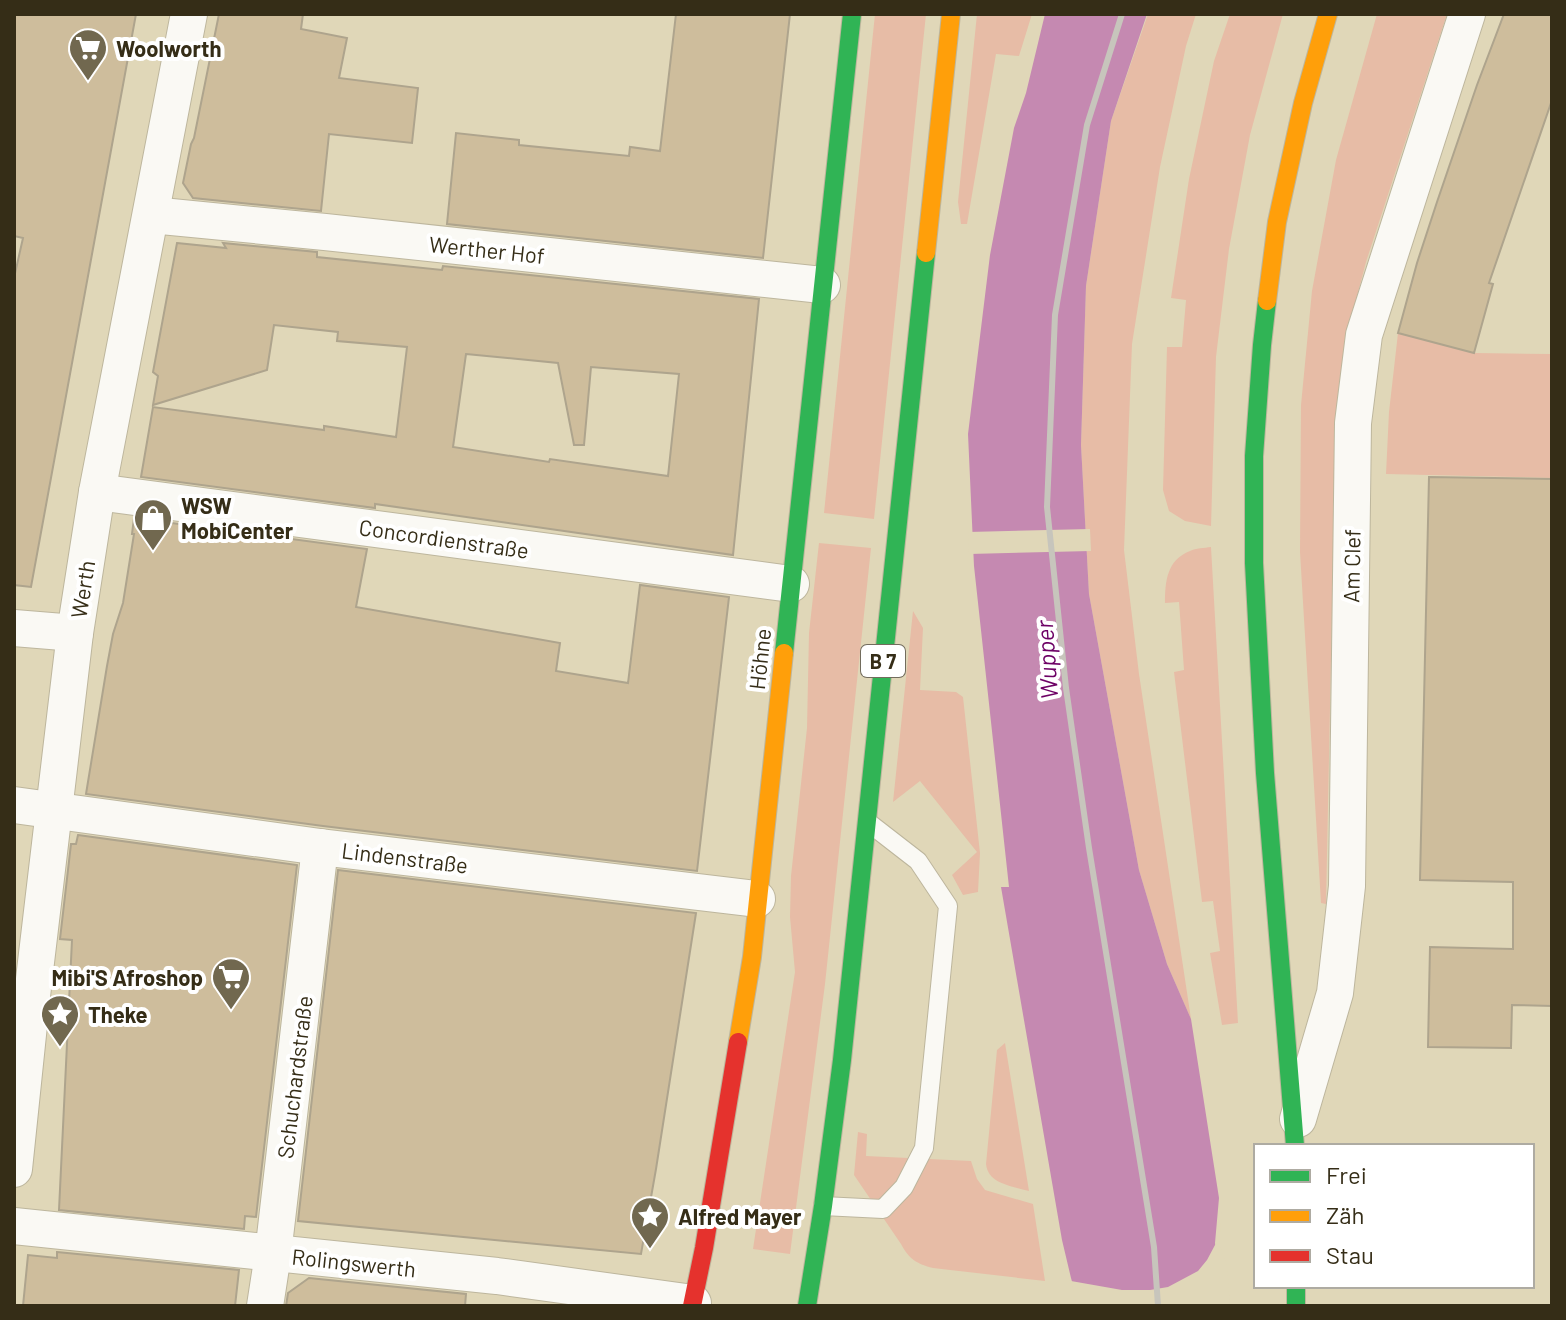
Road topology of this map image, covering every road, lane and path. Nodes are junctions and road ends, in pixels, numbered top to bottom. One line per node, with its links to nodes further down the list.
1 (189, 14): 6 (street, Werth)
2 (852, 14): 7 (main road, Höhne)
3 (951, 14): 14 (main road, B 7)
4 (1328, 14): 17 (main road, Am Clef)
5 (1467, 14): 17 (street, Am Clef)
6 (151, 215): 7 (street, Werther Hof); 8 (street, Werth)
7 (822, 285): 9 (main road, Höhne)
8 (97, 492): 9 (street, Concordienstraße); 11 (street, Werth)
9 (791, 584): 16 (main road, Höhne)
10 (14, 628): 11 (street)
11 (75, 633): 13 (street, Werth)
12 (14, 805): 13 (street, Lindenstraße)
13 (53, 810): 15 (street, Lindenstraße); 18 (street, Werth)
14 (866, 821): 19 (main road, B 7); 19 (lane)
15 (320, 847): 16 (street, Lindenstraße); 21 (street, Schuchardstraße)
16 (757, 899): 22 (main road, Höhne)
17 (1295, 1137)
18 (14, 1169)
19 (823, 1206): 24 (main road, B 7)
20 (14, 1226): 21 (street, Rolingswerth)
21 (273, 1254): 22 (street, Rolingswerth); 23 (street, Schuchardstraße)
22 (692, 1304)
23 (265, 1306)
24 (807, 1306)

